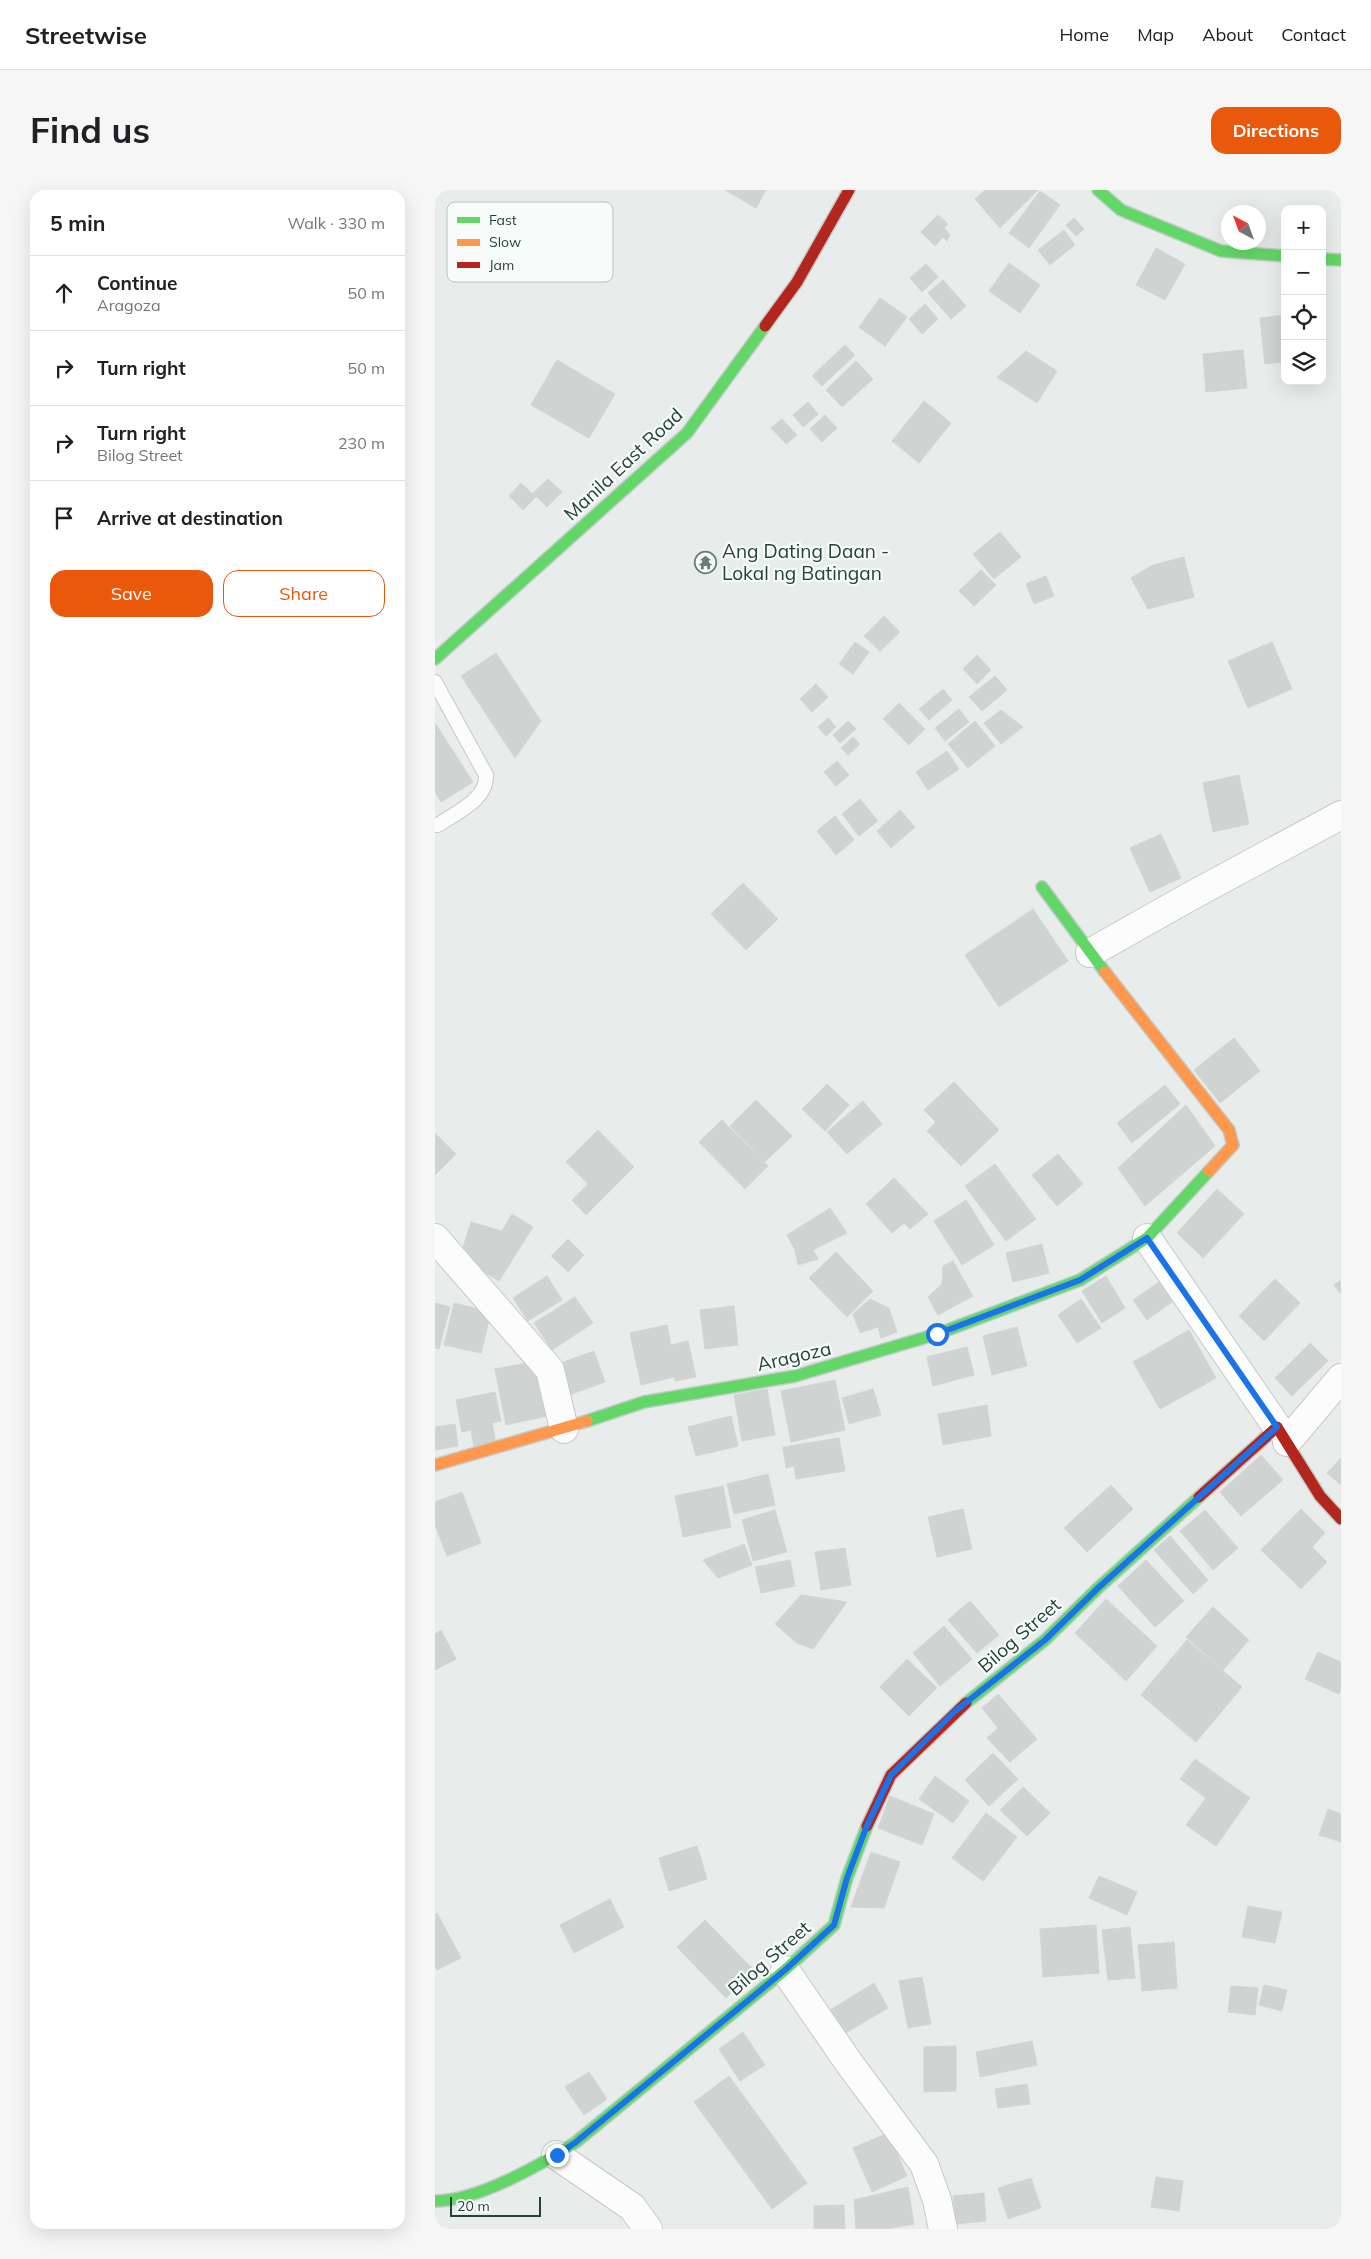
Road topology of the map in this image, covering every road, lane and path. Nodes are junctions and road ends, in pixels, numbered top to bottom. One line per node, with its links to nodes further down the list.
1 (849, 190): 6 (street, Manila East Road)
2 (1098, 190): 3 (street)
3 (1281, 256)
4 (1326, 259): 5 (street)
5 (1341, 260)
6 (435, 659)
7 (435, 682): 9 (lane)
8 (1341, 815): 11 (street)
9 (435, 825)
10 (1042, 887): 11 (street)
11 (1090, 952): 13 (street, Aragoza)
12 (435, 1238): 15 (street)
13 (1147, 1238): 15 (street, Aragoza); 16 (street)
14 (1341, 1378): 16 (street)
15 (564, 1429): 17 (street, Aragoza)
16 (1282, 1434): 18 (street); 19 (street, Bilog Street)
17 (435, 1464)
18 (1341, 1519)
19 (785, 1970): 20 (street, Bilog Street); 23 (street)
20 (557, 2155): 21 (street, Bilog Street); 22 (street)
21 (435, 2200)
22 (649, 2229)
23 (943, 2229)

